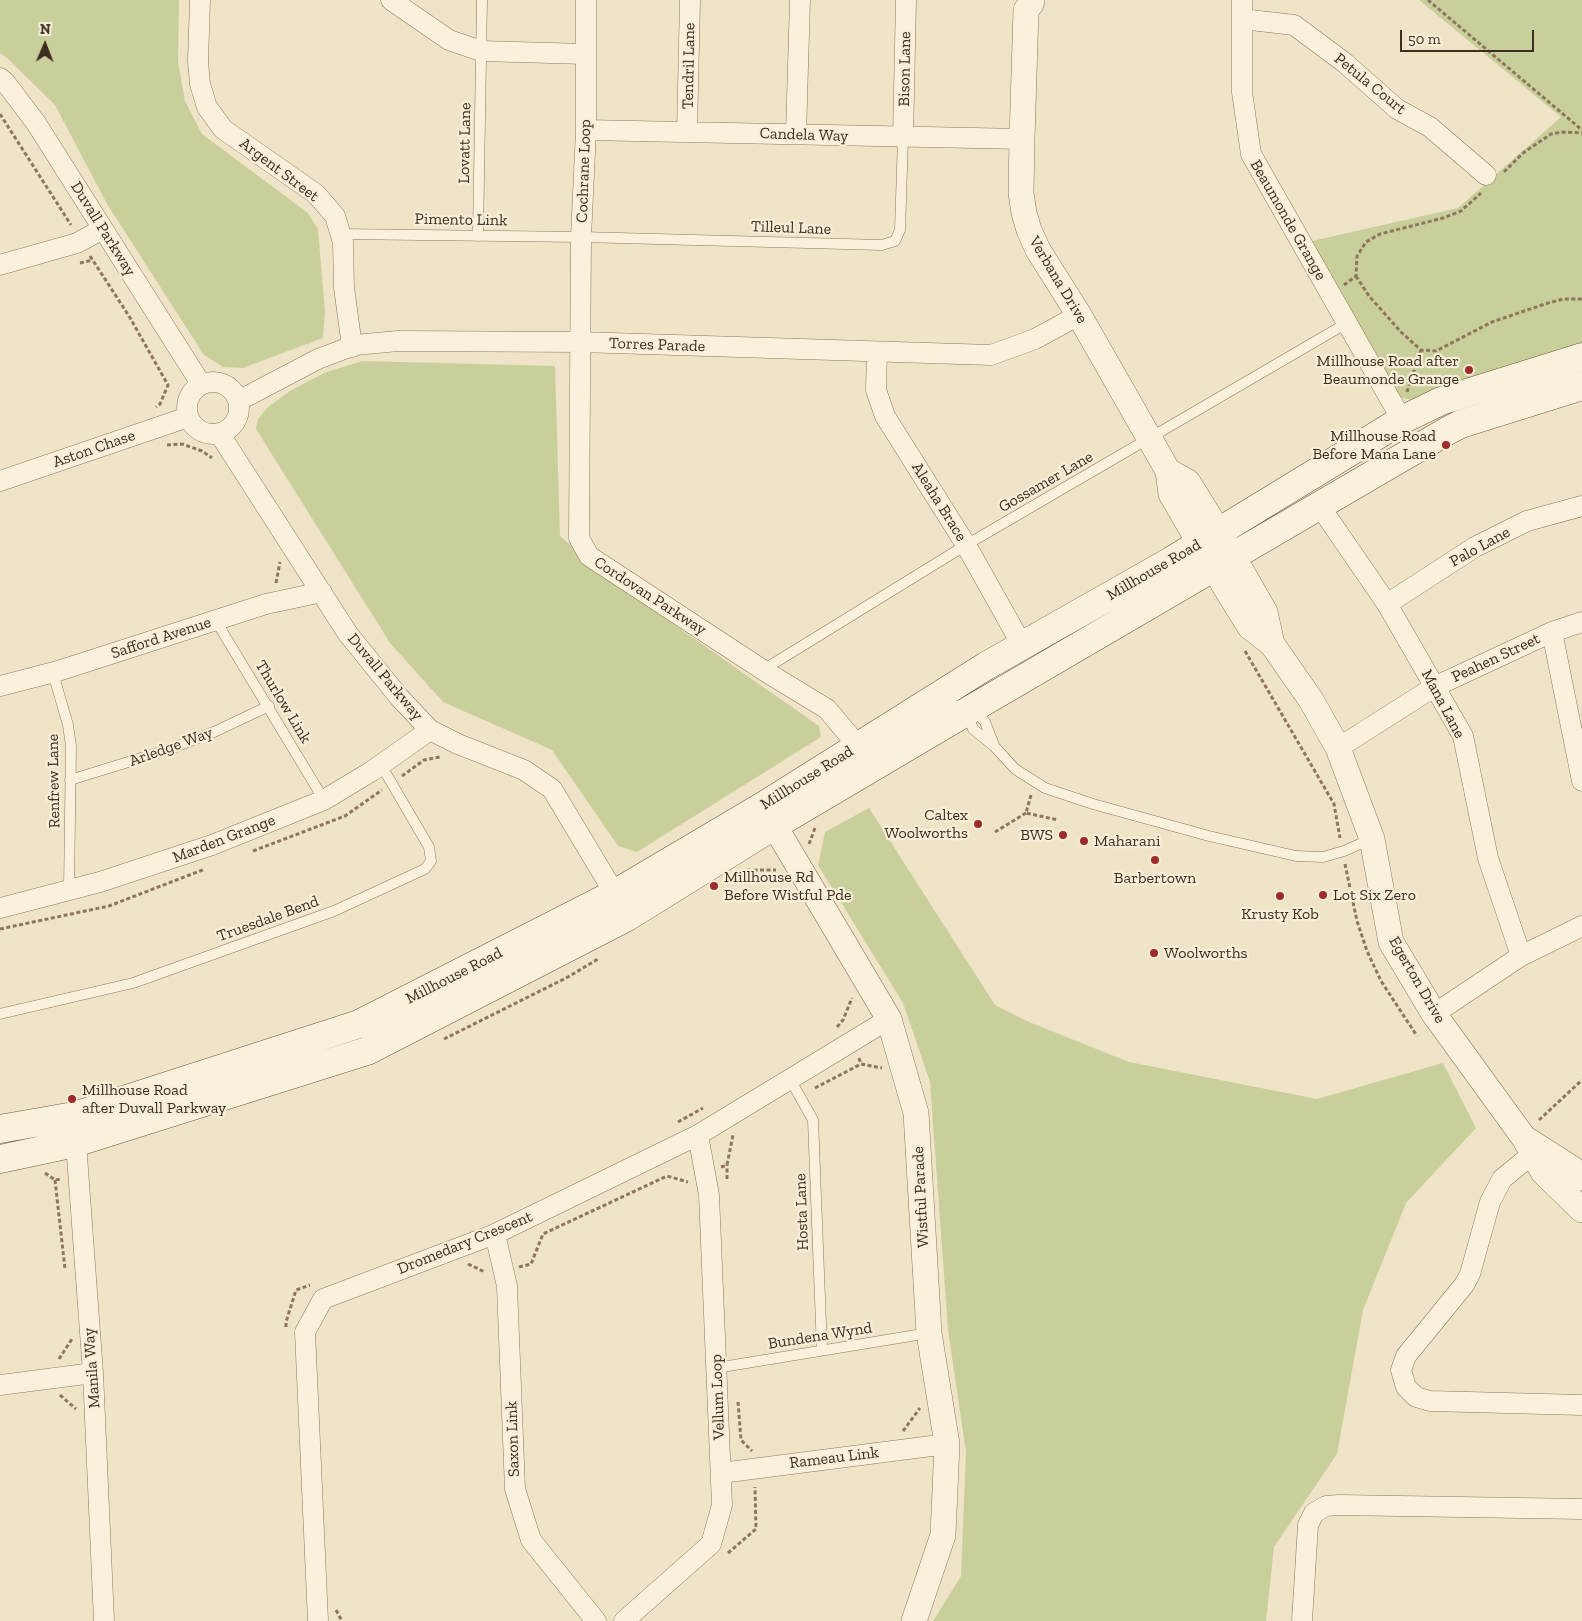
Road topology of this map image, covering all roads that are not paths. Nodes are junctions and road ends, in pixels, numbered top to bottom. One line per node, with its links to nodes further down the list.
1 (200, 0): 20 (street, Argent Street)
2 (391, 0): 10 (street)
3 (482, 0): 10 (lane, Lovatt Lane)
4 (586, 0): 11 (street, Cochrane Loop)
5 (690, 0): 14 (street, Tendril Lane)
6 (800, 0): 15 (street)
7 (906, 0): 16 (street, Bison Lane)
8 (1027, 3): 17 (street, Verbana Drive)
9 (1242, 10): 18 (street, Petula Court); 25 (street, Beaumonde Grange)
10 (481, 51): 11 (street); 21 (lane, Lovatt Lane)
11 (586, 54): 13 (street, Cochrane Loop)
12 (0, 78): 19 (street, Duvall Parkway)
13 (586, 130): 14 (street, Candela Way); 22 (street, Cochrane Loop)
14 (687, 132): 15 (street, Candela Way)
15 (796, 134): 16 (street, Candela Way)
16 (903, 138): 17 (street, Candela Way); 22 (lane, Tilleul Lane)
17 (1022, 139): 24 (street, Verbana Drive)
18 (1490, 180)
19 (102, 229): 23 (street); 30 (street, Duvall Parkway)
20 (341, 234): 21 (lane, Pimento Link); 27 (street, Argent Street)
21 (478, 236): 22 (lane, Pimento Link)
22 (582, 237): 26 (street, Cochrane Loop)
23 (0, 265)
24 (1079, 315): 28 (street, Torres Parade); 36 (street, Verbana Drive)
25 (1347, 323): 33 (street, Beaumonde Grange); 36 (lane, Gossamer Lane)
26 (580, 342): 27 (street, Torres Parade); 28 (street, Torres Parade); 50 (street, Cordovan Parkway)
27 (352, 347): 32 (street, Torres Parade)
28 (877, 352): 41 (street, Aleaha Brace)
29 (1582, 357): 33 (main road, Millhouse Road)
30 (201, 384): 32 (street); 34 (street)
31 (1582, 386): 38 (main road, Millhouse Road)
32 (238, 401): 35 (street)
33 (1404, 409): 40 (main road, Millhouse Road)
34 (188, 417): 35 (street); 37 (street, Aston Chase)
35 (219, 434): 43 (street, Duvall Parkway)
36 (1149, 439): 40 (street, Verbana Drive); 41 (lane, Gossamer Lane)
37 (0, 481)
38 (1319, 505): 42 (main road, Millhouse Road); 44 (street, Mana Lane)
39 (1582, 506): 44 (street, Palo Lane)
40 (1209, 537): 42 (street, Verbana Drive); 48 (main road, Millhouse Road)
41 (966, 545): 48 (street, Aleaha Brace); 50 (lane, Gossamer Lane)
42 (1223, 561): 54 (main road, Millhouse Road); 59 (street, Egerton Drive)
43 (322, 592): 45 (street, Safford Avenue); 57 (street, Duvall Parkway)
44 (1387, 604): 53 (street, Mana Lane)
45 (216, 621): 51 (street, Safford Avenue); 55 (lane, Thurlow Link)
46 (1582, 622): 47 (street, Peahen Street)
47 (1552, 632): 53 (street, Peahen Street); 62 (street)
48 (1022, 645): 49 (main road, Millhouse Road)
49 (994, 661): 54 (lane); 56 (main road, Millhouse Road)
50 (763, 670): 58 (street, Cordovan Parkway)
51 (53, 673): 52 (street, Safford Avenue); 61 (lane, Renfrew Lane)
52 (0, 686)
53 (1434, 687): 59 (street, Peahen Street); 71 (street, Mana Lane)
54 (971, 701): 56 (lane); 64 (main road, Millhouse Road); 65 (lane)
55 (268, 706): 61 (lane, Arledge Way); 63 (lane, Thurlow Link)
56 (903, 726): 58 (main road, Millhouse Road)
57 (430, 730): 60 (street, Marden Grange); 67 (street, Duvall Parkway)
58 (858, 746): 64 (main road, Millhouse Road)
59 (1338, 748): 65 (street, Egerton Drive)
60 (381, 765): 63 (street, Marden Grange); 72 (lane, Truesdale Bend)
61 (70, 780): 66 (lane, Renfrew Lane)
62 (1582, 781)
63 (324, 800): 66 (street, Marden Grange)
64 (769, 815): 67 (main road, Millhouse Road); 69 (main road, Millhouse Road); 74 (street, Wistful Parade)
65 (1372, 839): 73 (street, Egerton Drive)
66 (69, 890): 68 (street, Marden Grange)
67 (616, 893): 69 (street, Duvall Parkway); 75 (main road, Millhouse Road)
68 (0, 908)
69 (627, 917): 76 (main road, Millhouse Road)
70 (1582, 926): 71 (street)
71 (1521, 956): 73 (street)
72 (0, 1014)
73 (1434, 1014): 82 (street, Egerton Drive)
74 (889, 1019): 77 (street, Dromedary Crescent); 87 (street, Wistful Parade)
75 (359, 1024): 76 (main road); 78 (main road, Millhouse Road)
76 (367, 1051): 81 (main road, Millhouse Road)
77 (790, 1079): 80 (street, Dromedary Crescent); 88 (lane, Hosta Lane)
78 (74, 1116): 79 (main road, Millhouse Road); 81 (street, Manila Way)
79 (0, 1129)
80 (698, 1135): 86 (street, Dromedary Crescent); 89 (street, Vellum Loop)
81 (76, 1143): 83 (main road, Millhouse Road); 90 (street, Manila Way)
82 (1532, 1147): 84 (street, Egerton Drive); 85 (street, Egerton Drive); 92 (street)
83 (0, 1159)
84 (1582, 1178)
85 (1582, 1210)
86 (495, 1234): 97 (street, Dromedary Crescent); 98 (street, Saxon Link)
87 (929, 1333): 88 (lane, Bundena Wynd); 93 (street, Wistful Parade)
88 (822, 1350): 89 (lane, Bundena Wynd)
89 (716, 1368): 94 (street, Vellum Loop)
90 (93, 1373): 91 (street); 96 (street, Manila Way)
91 (0, 1385)
92 (1582, 1405)
93 (947, 1444): 94 (street, Rameau Link); 100 (street, Wistful Parade)
94 (721, 1473): 99 (street, Vellum Loop)
95 (1582, 1509): 101 (street)
96 (104, 1621)
97 (318, 1621)
98 (596, 1621)
99 (624, 1621)
100 (914, 1621)
101 (1302, 1621)

